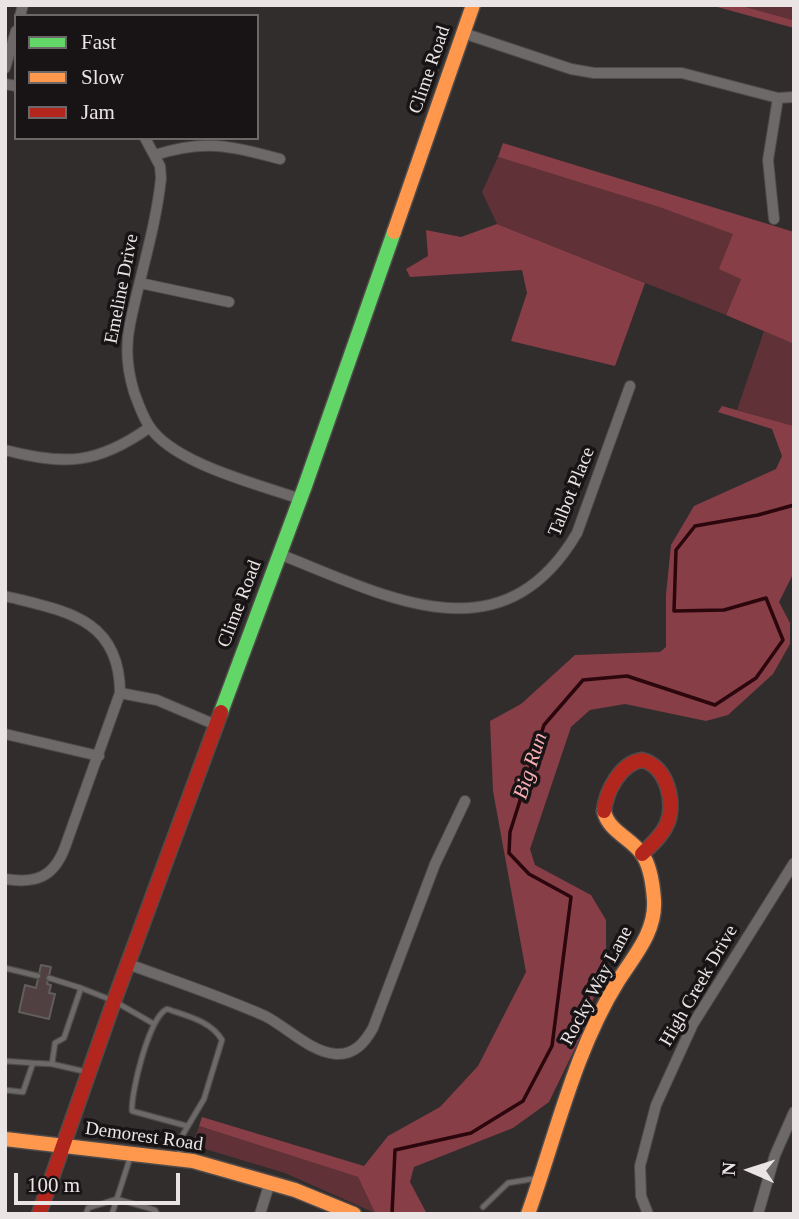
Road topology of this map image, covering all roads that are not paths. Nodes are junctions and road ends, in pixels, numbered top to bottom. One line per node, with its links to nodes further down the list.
1 (473, 5): 2 (main road, Clime Road)
2 (463, 33): 6 (street); 16 (main road, Clime Road)
3 (14, 38): 4 (street)
4 (5, 68)
5 (794, 97): 6 (street)
6 (778, 99): 10 (street)
7 (146, 140): 8 (street)
8 (155, 155): 9 (street); 11 (street, Emeline Drive)
9 (280, 159)
10 (774, 219)
11 (140, 283): 12 (street); 14 (street, Emeline Drive)
12 (229, 302)
13 (630, 386): 17 (street, Talbot Place)
14 (150, 427): 15 (street); 16 (street, Emeline Drive)
15 (5, 450)
16 (300, 499): 17 (main road, Clime Road)
17 (279, 554): 20 (main road, Clime Road)
18 (5, 596): 19 (street)
19 (120, 693): 20 (street); 22 (street)
20 (216, 725): 27 (main road, Clime Road)
21 (5, 734): 22 (street)
22 (99, 756): 26 (street)
23 (465, 801): 27 (street)
24 (642, 854): 24 (main road); 45 (main road, Rocky Way Lane)
25 (794, 863): 56 (street, High Creek Drive)
26 (5, 879)
27 (128, 964): 32 (main road, Clime Road)
28 (5, 968): 29 (lane)
29 (38, 976)
30 (49, 978): 31 (lane)
31 (81, 988): 32 (lane); 36 (lane)
32 (114, 1001): 33 (lane); 37 (main road, Clime Road)
33 (154, 1024): 40 (lane); 40 (lane)
34 (5, 1061): 35 (lane)
35 (33, 1063): 36 (lane); 38 (lane)
36 (52, 1064): 37 (lane)
37 (89, 1072): 42 (main road, Clime Road)
38 (5, 1090)
39 (794, 1112): 57 (street)
40 (187, 1126): 44 (lane)
41 (5, 1139): 42 (main road, Demorest Road)
42 (62, 1145): 43 (main road, Demorest Road); 49 (main road, Clime Road)
43 (132, 1153): 44 (main road, Demorest Road); 47 (lane)
44 (177, 1159): 46 (main road, Demorest Road)
45 (541, 1178): 48 (lane); 55 (main road, Rocky Way Lane)
46 (270, 1182): 53 (street); 54 (main road, Demorest Road)
47 (117, 1199): 50 (lane); 51 (lane); 52 (lane)
48 (483, 1207)
49 (39, 1214)
50 (86, 1214)
51 (113, 1214)
52 (157, 1214)
53 (260, 1214)
54 (354, 1214)
55 (528, 1214)
56 (648, 1214)
57 (758, 1214)

